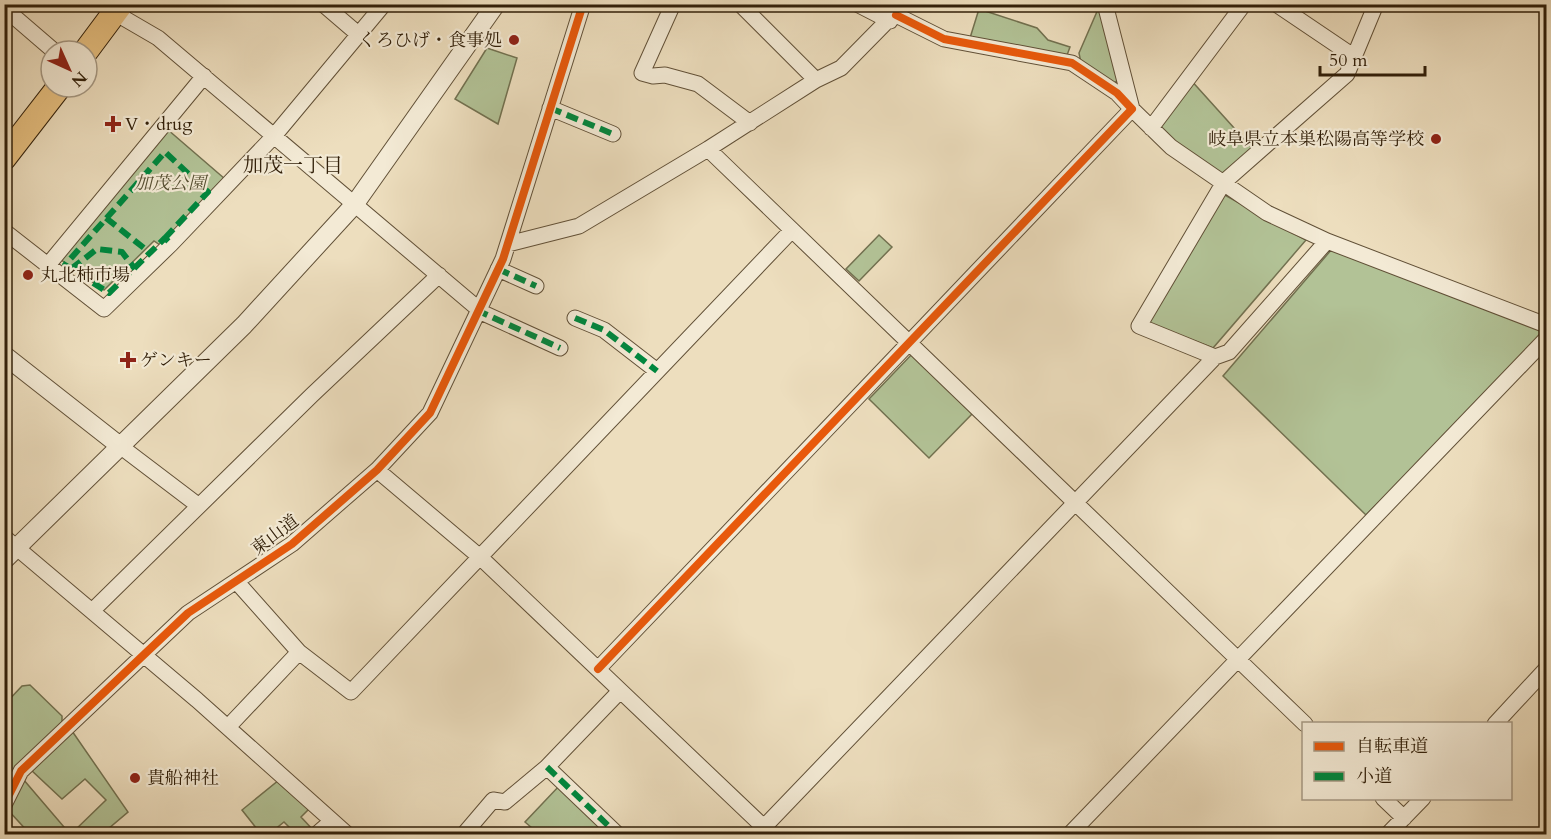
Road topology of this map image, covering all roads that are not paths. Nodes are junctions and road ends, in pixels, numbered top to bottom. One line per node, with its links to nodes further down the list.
1 (323, 4): 15 (street)
2 (384, 4): 15 (street)
3 (496, 4): 31 (street)
4 (583, 4): 22 (street, 東山道)
5 (673, 4): 24 (street)
6 (740, 4): 20 (street)
7 (857, 4): 14 (street)
8 (1106, 4): 23 (street)
9 (1244, 4): 25 (street)
10 (1276, 4): 18 (street)
11 (1376, 4): 18 (street)
12 (4, 8): 16 (street)
13 (118, 9): 17 (highway); 19 (street)
14 (897, 14): 20 (street); 23 (street)
15 (358, 34): 27 (street)
16 (40, 39)
17 (95, 39)
18 (1353, 56): 30 (street)
19 (204, 76): 27 (street); 36 (street)
20 (816, 80): 24 (street)
21 (48, 99): 29 (highway)
22 (550, 108): 26 (street); 35 (street, 東山道)
23 (1132, 109): 25 (street); 44 (street)
24 (750, 123): 28 (street)
25 (1151, 128): 30 (street)
26 (613, 134)
27 (274, 136): 31 (street); 36 (street)
28 (708, 149): 32 (street); 35 (street)
29 (6, 152)
30 (1224, 182): 34 (street); 47 (street)
31 (354, 205): 38 (street); 49 (street)
32 (792, 230): 44 (street); 48 (street)
33 (4, 231): 36 (street)
34 (1327, 242): 42 (street); 47 (street)
35 (508, 244): 37 (street, 東山道)
36 (48, 265)
37 (498, 269): 39 (street); 40 (street, 東山道)
38 (439, 275): 40 (street); 52 (street)
39 (536, 286)
40 (479, 307): 45 (street); 50 (street, 東山道)
41 (575, 318): 48 (street)
42 (1546, 325)
43 (1546, 339): 59 (street)
44 (909, 343): 51 (street); 60 (street)
45 (560, 348)
46 (4, 355): 49 (street)
47 (1215, 357): 51 (street)
48 (657, 371): 54 (street)
49 (120, 446): 52 (street); 53 (street)
50 (377, 470): 54 (street); 55 (street, 東山道)
51 (1075, 502): 59 (street); 72 (street)
52 (199, 506): 56 (street)
53 (9, 548): 56 (street)
54 (480, 556): 57 (street); 60 (street)
55 (236, 581): 57 (street); 58 (street, 東山道)
56 (92, 611): 58 (street)
57 (299, 652): 65 (street)
58 (144, 655): 65 (street); 69 (street, 東山道)
59 (1238, 659): 63 (street); 77 (street)
60 (598, 669): 62 (street)
61 (1546, 669): 64 (street)
62 (620, 691): 66 (street); 72 (street)
63 (1304, 722)
64 (1496, 722)
65 (228, 727): 71 (street)
66 (547, 767): 75 (street); 76 (street)
67 (1385, 800): 70 (street)
68 (1421, 800): 70 (street)
69 (4, 805)
70 (1404, 819): 78 (street)
71 (332, 821): 73 (street); 74 (street)
72 (767, 831)
73 (317, 834)
74 (346, 834)
75 (464, 834)
76 (617, 834)
77 (1070, 834)
78 (1388, 834)

